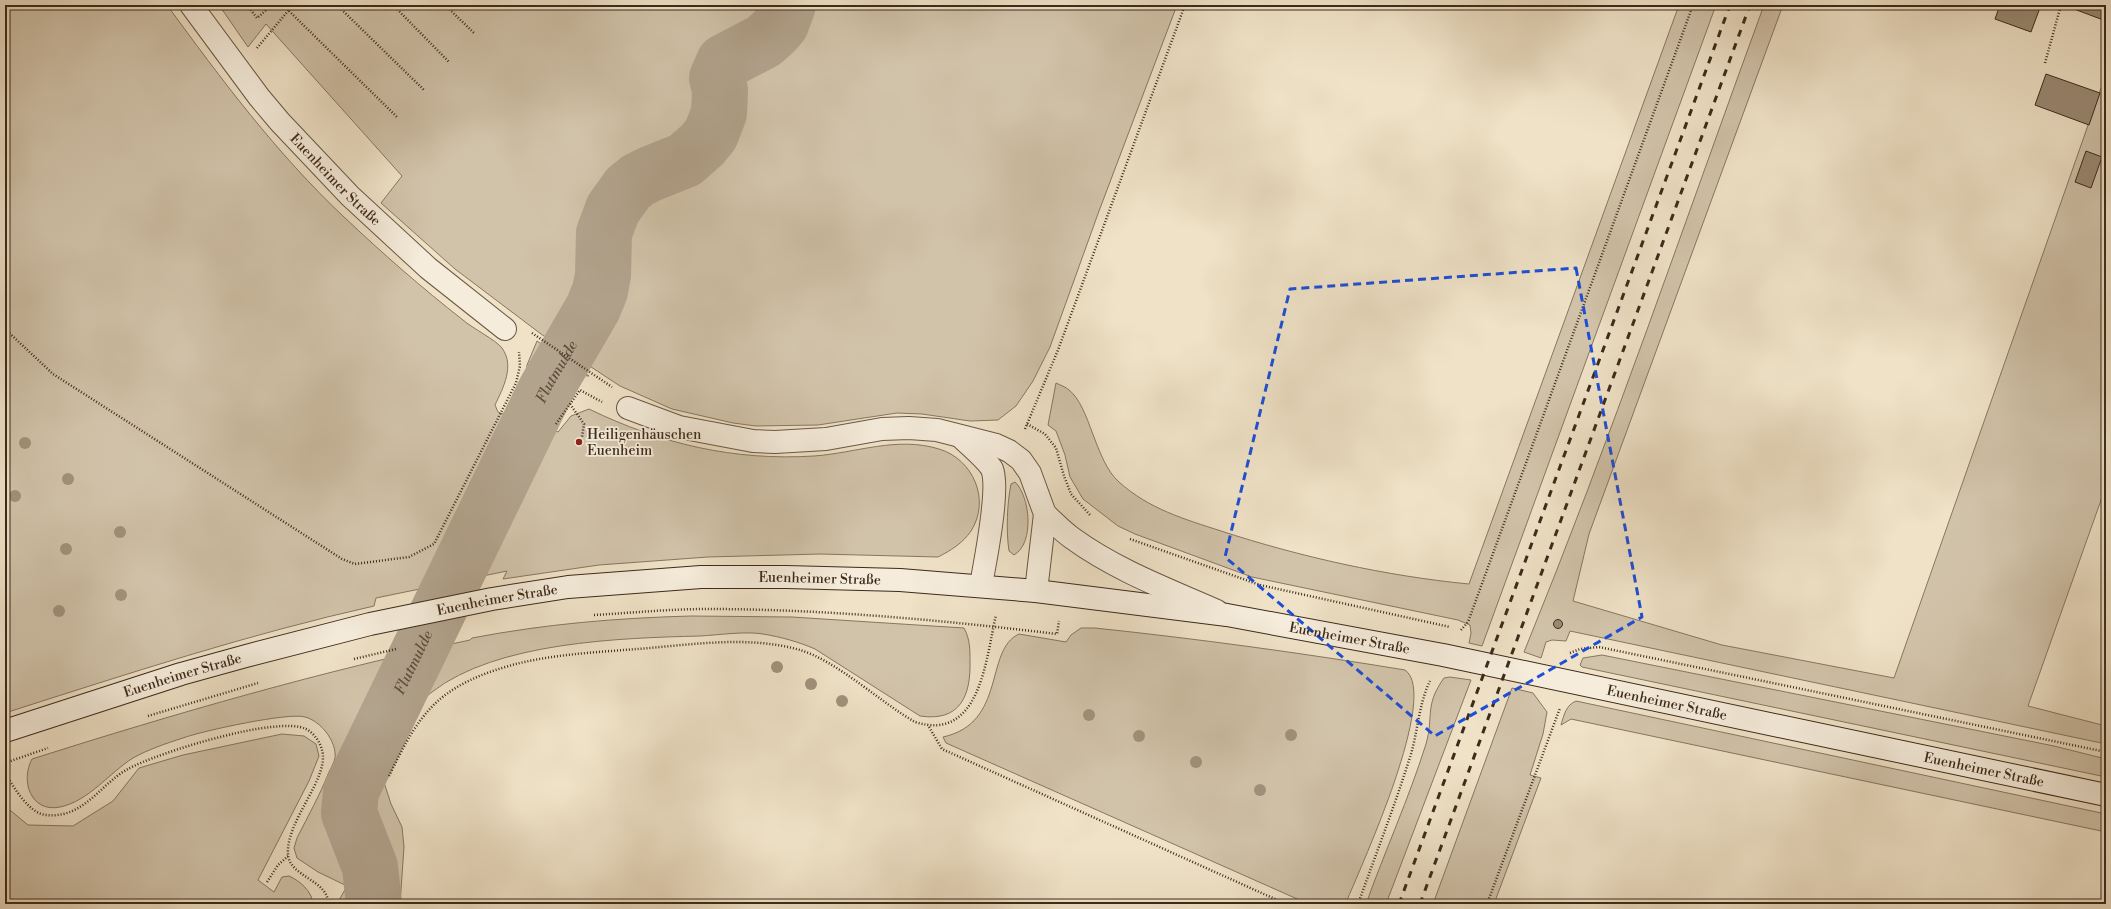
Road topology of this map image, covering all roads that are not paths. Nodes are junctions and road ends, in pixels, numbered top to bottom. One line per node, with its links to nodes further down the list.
1 (191, 5): 2 (main road, Euenheimer Straße)
2 (505, 328)
3 (628, 408): 4 (main road, Euenheimer Straße)
4 (962, 438): 5 (main road, Euenheimer Straße); 6 (main road, Euenheimer Straße)
5 (1045, 514): 7 (main road, Euenheimer Straße); 8 (main road, Euenheimer Straße)
6 (980, 585): 7 (main road, Euenheimer Straße); 9 (main road, Euenheimer Straße)
7 (1036, 591): 8 (main road, Euenheimer Straße)
8 (1227, 615): 10 (main road, Euenheimer Straße)
9 (5, 731)
10 (2106, 795)

